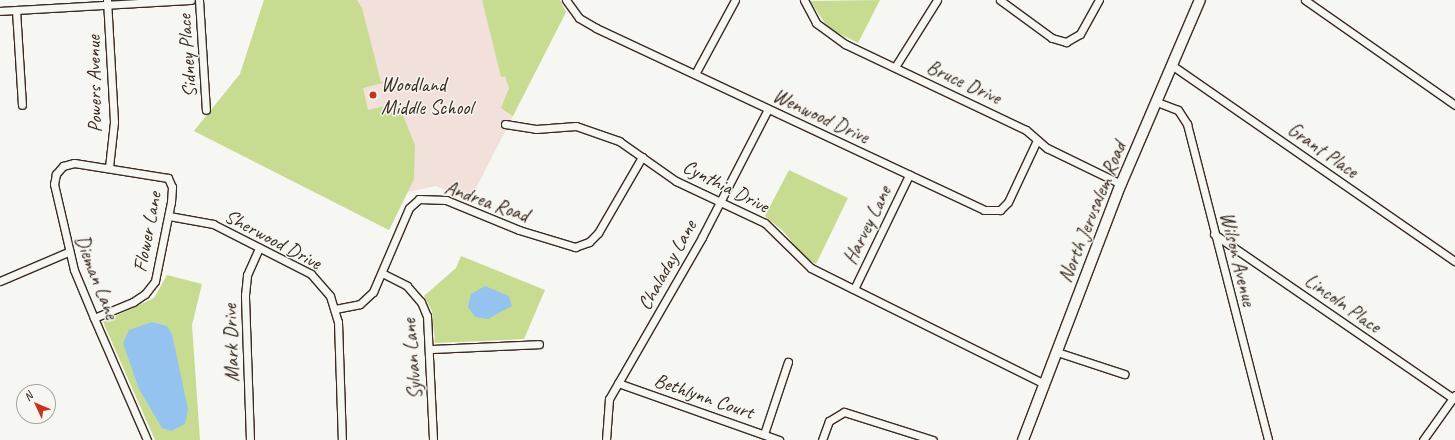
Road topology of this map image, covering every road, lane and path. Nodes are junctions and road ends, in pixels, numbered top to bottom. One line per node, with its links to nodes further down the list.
1 (191, 0): 12 (street)
2 (199, 0): 23 (street, Sidney Place)
3 (566, 0): 18 (street, Wenwood Drive)
4 (735, 0): 18 (street)
5 (804, 0): 17 (street, Bruce Drive)
6 (937, 0): 17 (street)
7 (1000, 0): 8 (street)
8 (1099, 0)
9 (1200, 0): 15 (main road, North Jerusalem Road)
10 (1205, 0): 15 (street)
11 (1305, 0): 21 (street)
12 (107, 2): 13 (street); 27 (street, Powers Avenue)
13 (16, 10): 14 (street); 20 (street)
14 (0, 11)
15 (1194, 16): 16 (main road, North Jerusalem Road)
16 (1173, 66): 19 (main road, North Jerusalem Road); 35 (street, Grant Place)
17 (895, 67): 25 (street, Bruce Drive)
18 (695, 74): 22 (street, Wenwood Drive)
19 (1157, 102): 29 (main road, North Jerusalem Road); 32 (street, Wilson Avenue)
20 (22, 104)
21 (1455, 105)
22 (768, 109): 28 (street, Wenwood Drive); 30 (street, Chaladay Lane)
23 (206, 110)
24 (505, 124): 26 (street, Cynthia Drive)
25 (1037, 140): 28 (street, Wenwood Drive); 29 (street, Bruce Drive)
26 (642, 157): 30 (street, Cynthia Drive); 36 (street, Andrea Road)
27 (109, 167): 31 (street, Flower Lane); 34 (street, Dieman Lane)
28 (909, 175): 38 (street, Harvey Lane)
29 (1121, 184): 43 (main road, North Jerusalem Road)
30 (720, 202): 38 (street, Cynthia Drive); 46 (street, Chaladay Lane)
31 (169, 216): 33 (street, Sherwood Drive); 40 (street, Flower Lane)
32 (1214, 234): 48 (street, Lincoln Place); 59 (street, Wilson Avenue)
33 (259, 248): 39 (street, Sherwood Drive); 51 (street, Mark Drive)
34 (68, 252): 37 (street); 40 (street, Dieman Lane)
35 (1455, 261)
36 (382, 273): 39 (street, Andrea Road); 42 (street, Sylvan Lane)
37 (0, 281)
38 (854, 289): 47 (street, Cynthia Drive)
39 (335, 309): 52 (street, Sherwood Drive)
40 (94, 318): 50 (street, Dieman Lane)
41 (539, 344): 42 (street)
42 (430, 350): 53 (street, Sylvan Lane)
43 (1057, 352): 45 (street); 47 (main road, North Jerusalem Road)
44 (788, 362): 49 (street)
45 (1124, 374)
46 (618, 383): 49 (street, Bethlynn Court); 54 (street, Chaladay Lane)
47 (1046, 384): 58 (main road, North Jerusalem Road)
48 (1454, 396): 60 (street)
49 (768, 437): 55 (street, Bethlynn Court)
50 (147, 440)
51 (250, 440)
52 (342, 440)
53 (433, 440)
54 (606, 440)
55 (779, 440)
56 (822, 440): 57 (street)
57 (933, 440)
58 (1024, 440)
59 (1268, 440)
60 (1423, 440)

